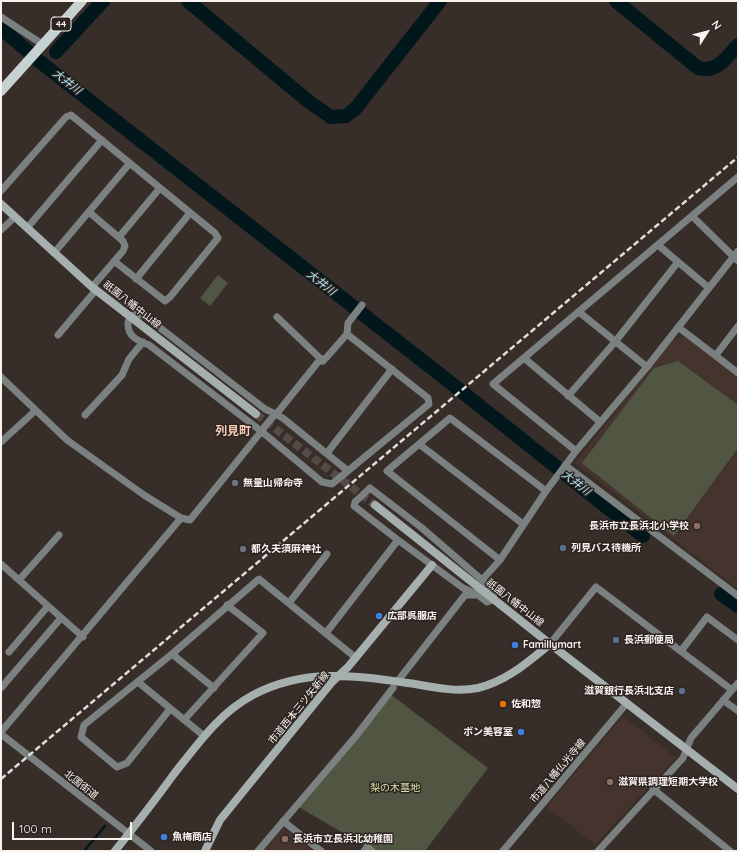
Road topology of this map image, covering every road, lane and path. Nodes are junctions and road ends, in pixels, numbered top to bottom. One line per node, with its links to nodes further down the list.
1 (82, 1): 3 (main road, 44)
2 (1, 17): 3 (street)
3 (41, 45): 4 (main road, 44)
4 (1, 90)
5 (102, 140): 6 (street); 9 (street); 15 (street)
6 (130, 163): 8 (street); 11 (street)
7 (738, 177): 13 (street)
8 (160, 188): 12 (street); 17 (street)
9 (1, 191)
10 (1, 204): 14 (street, 祇園八幡中山線)
11 (89, 212): 17 (street); 19 (street)
12 (190, 213): 23 (street); 23 (street)
13 (692, 216): 18 (street); 20 (street)
14 (15, 217): 15 (street, 祇園八幡中山線); 16 (street)
15 (27, 228): 19 (street, 祇園八幡中山線)
16 (1, 230)
17 (119, 237): 21 (street)
18 (658, 245): 22 (street); 27 (street)
19 (54, 253): 24 (street, 祇園八幡中山線)
20 (736, 256): 25 (street)
21 (114, 261): 23 (street); 24 (street)
22 (678, 262): 25 (street); 35 (street)
23 (136, 279)
24 (94, 288): 28 (street, 祇園八幡中山線); 33 (street)
25 (709, 288): 31 (street)
26 (359, 308): 32 (street)
27 (578, 312): 35 (street); 37 (street)
28 (131, 317): 34 (street); 46 (street, 祇園八幡中山線); 47 (street)
29 (277, 317): 38 (street)
30 (738, 326): 36 (street)
31 (678, 327): 36 (street); 39 (street)
32 (346, 334): 38 (street); 40 (street)
33 (58, 335)
34 (143, 342): 45 (street); 49 (street)
35 (614, 342): 39 (street); 43 (street)
36 (716, 355): 41 (street)
37 (524, 358): 43 (street); 52 (street)
38 (323, 361): 47 (street)
39 (647, 367): 48 (street)
40 (392, 370): 53 (street); 55 (street)
41 (738, 373)
42 (1, 377): 44 (street)
43 (568, 396): 48 (street)
44 (35, 411): 50 (street); 58 (street)
45 (85, 414)
46 (256, 414)
47 (273, 417): 49 (street, bridge); 53 (street)
48 (599, 421): 52 (street)
49 (263, 428): 55 (street); 58 (street)
50 (1, 442)
51 (419, 444): 56 (street); 59 (street); 63 (street)
52 (576, 451): 54 (street)
53 (327, 453): 55 (street)
54 (564, 466): 56 (street); 69 (street)
55 (348, 471)
56 (546, 491): 59 (street)
57 (375, 506): 70 (street, 祇園八幡中山線)
58 (181, 518): 76 (street)
59 (523, 524): 63 (street)
60 (59, 535): 66 (street)
61 (398, 540): 65 (street); 67 (street); 75 (street)
62 (327, 554): 71 (street)
63 (500, 560): 67 (street)
64 (1, 564): 66 (street)
65 (432, 565): 68 (street); 82 (street, 市道西本三ツ矢新線)
66 (19, 580): 72 (street)
67 (482, 580): 70 (street)
68 (478, 595): 70 (street); 86 (street)
69 (738, 596)
70 (494, 599): 78 (street, 祇園八幡中山線)
71 (289, 603): 73 (street); 75 (street)
72 (48, 606): 74 (street); 80 (street)
73 (228, 606): 81 (street); 88 (street)
74 (61, 618): 76 (street); 87 (street)
75 (326, 633): 82 (street)
76 (83, 636): 95 (street)
77 (738, 640): 79 (street)
78 (550, 644): 79 (street); 86 (street); 91 (street, 祇園八幡中山線)
79 (681, 650): 89 (street)
80 (9, 652)
81 (172, 654): 84 (street); 88 (street)
82 (356, 658): 83 (street, 市道西本三ツ矢新線)
83 (339, 675): 86 (street); 96 (street); 104 (street, 市道西本三ツ矢新線)
84 (138, 682): 92 (street); 92 (street)
85 (738, 683): 89 (street)
86 (395, 685): 100 (street)
87 (1, 688)
88 (214, 688): 94 (street)
89 (732, 690): 90 (street)
90 (723, 700): 93 (street); 97 (street)
91 (627, 703): 97 (street, 祇園八幡中山線); 107 (street, 市道八幡仏光寺線)
92 (170, 709): 94 (street)
93 (738, 711)
94 (184, 720): 96 (street)
95 (1, 733): 101 (street, 北国街道)
96 (204, 736): 101 (street)
97 (687, 750): 98 (street); 99 (street, 祇園八幡中山線)
98 (653, 789): 108 (street); 109 (street)
99 (738, 789)
100 (283, 821): 105 (street); 106 (street)
101 (128, 834): 102 (street); 103 (street, 北国街道)
102 (115, 851)
103 (151, 851)
104 (205, 851)
105 (258, 851)
106 (321, 851)
107 (503, 851)
108 (598, 851)
109 (730, 851)

